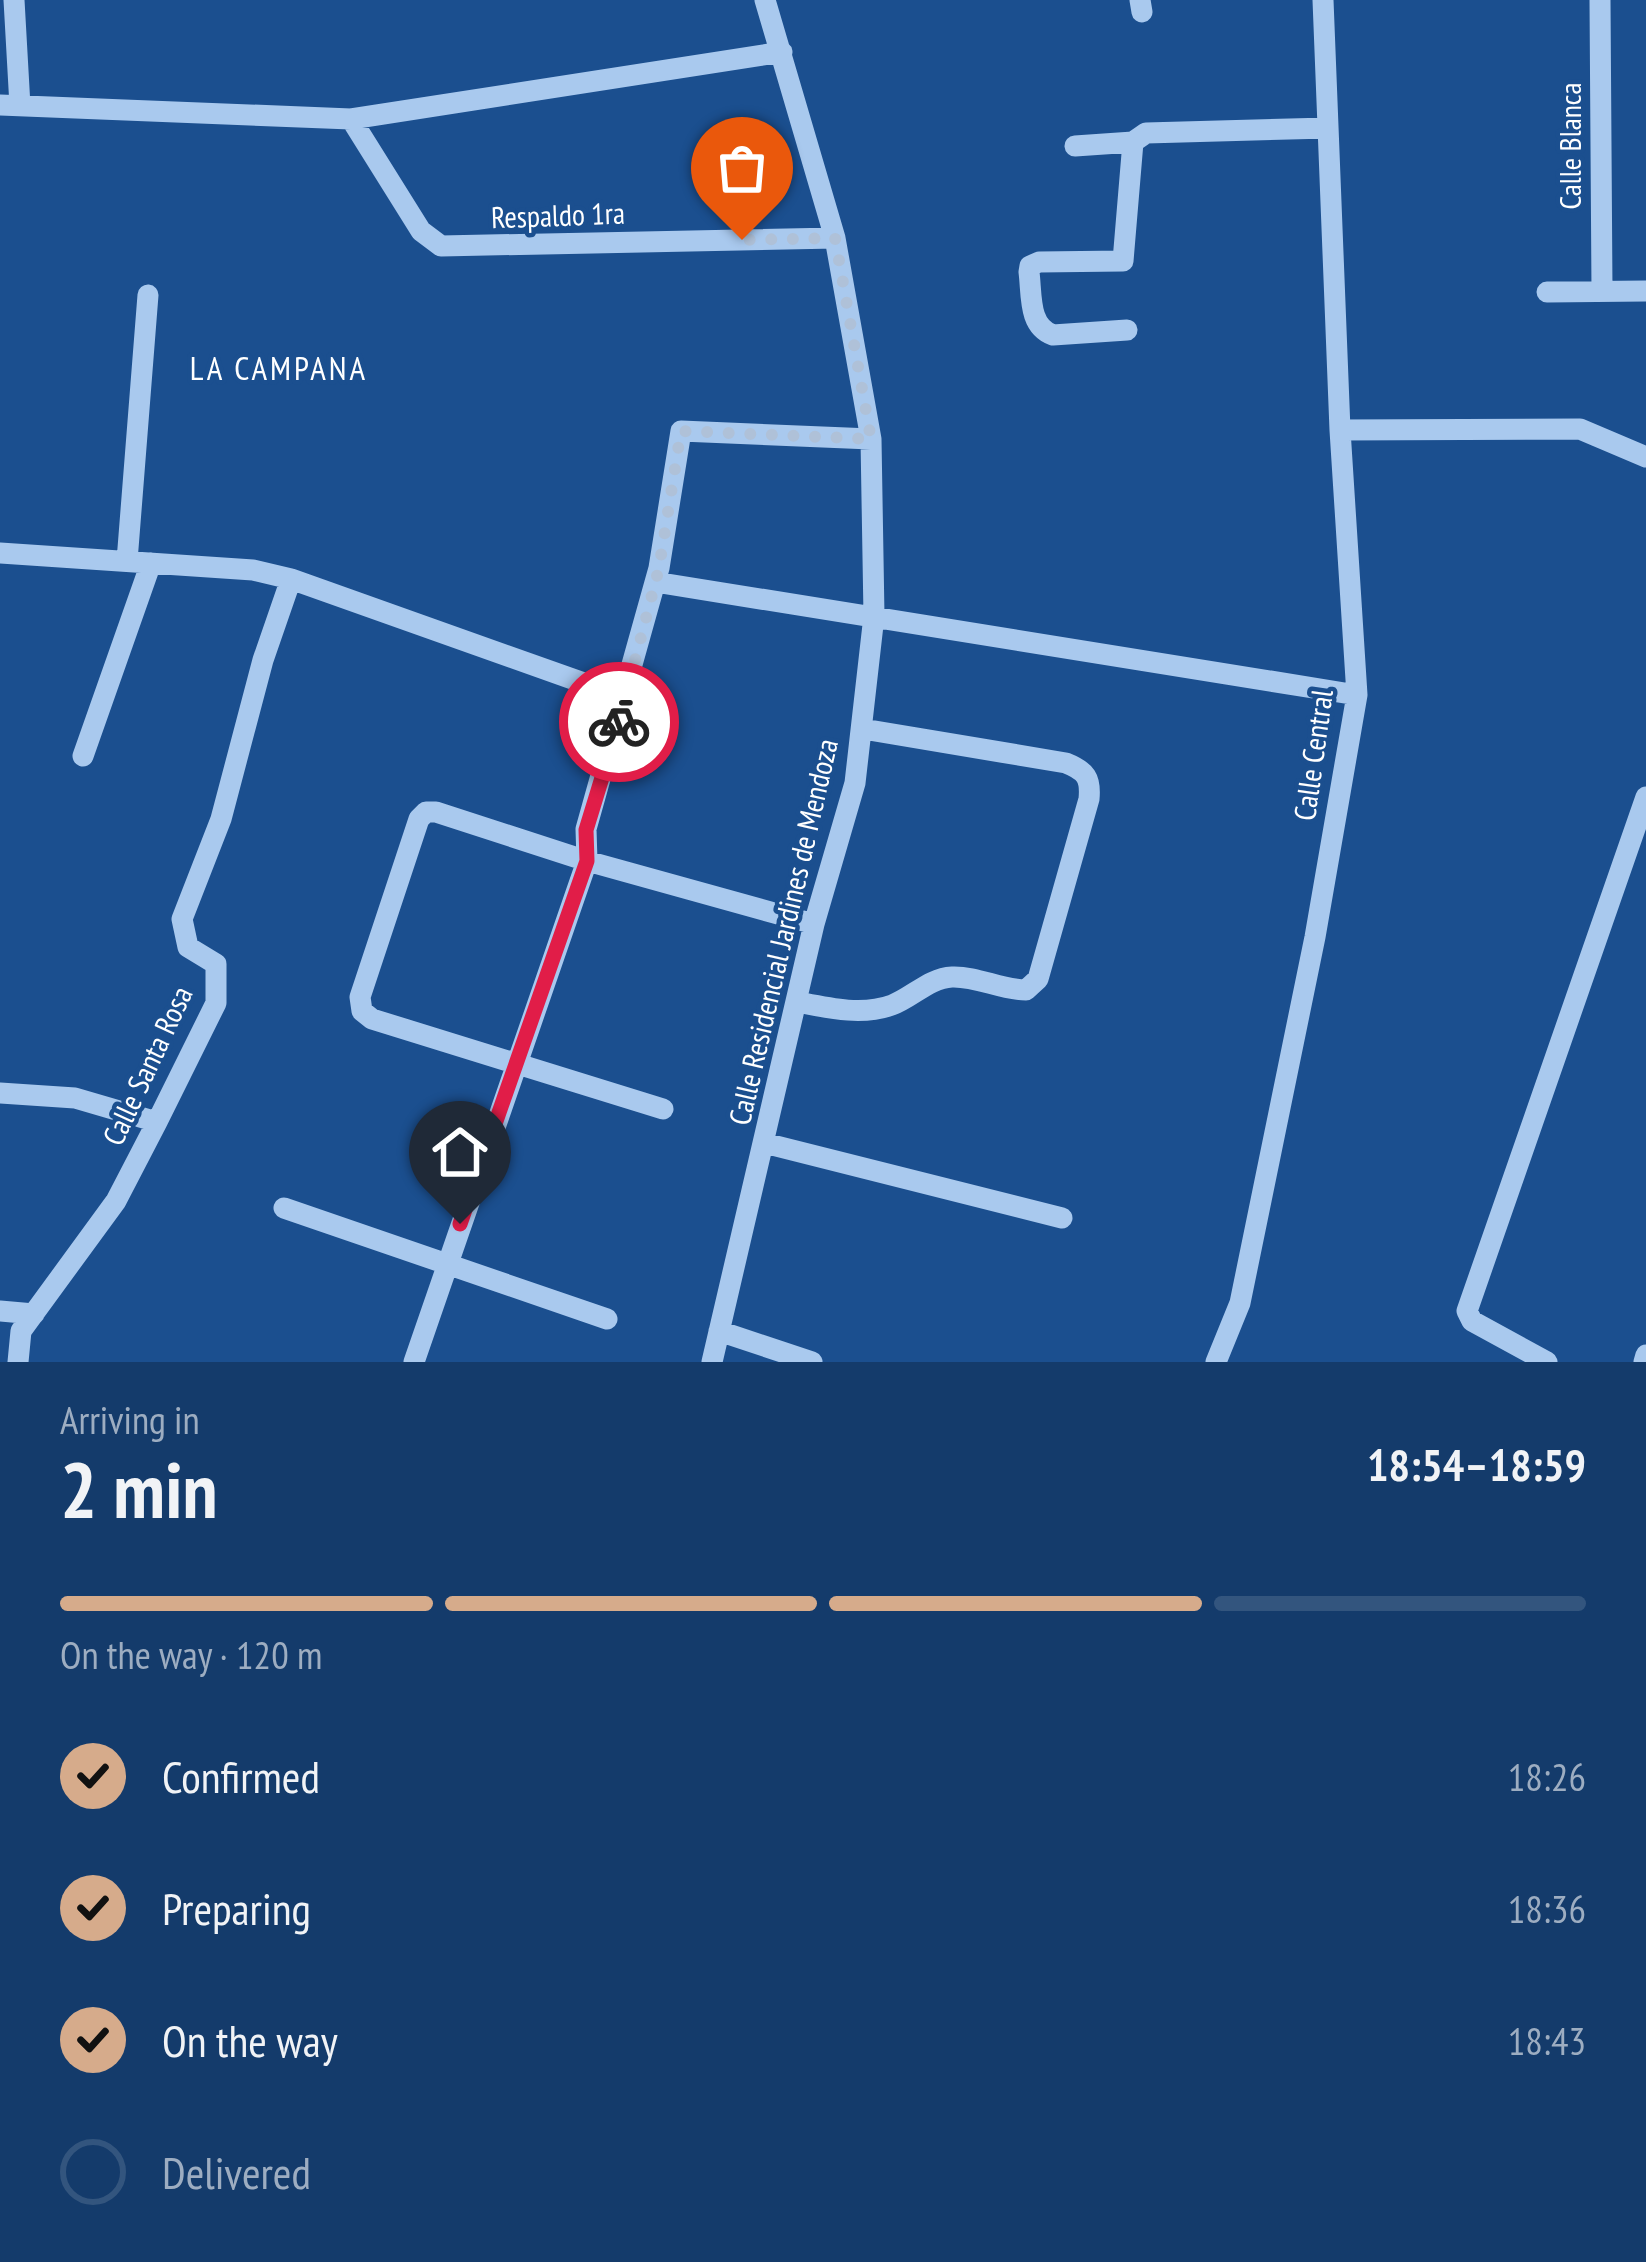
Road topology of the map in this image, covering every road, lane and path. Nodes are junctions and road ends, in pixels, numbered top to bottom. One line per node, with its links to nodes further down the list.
1 (14, 0): 6 (street)
2 (765, 0): 5 (street, Calle Residencial Jardines de Mendoza)
3 (1323, 0): 8 (street, Calle Central)
4 (1600, 0): 12 (street, Calle Blanca)
5 (782, 52): 7 (street); 11 (street, Calle Residencial Jardines de Mendoza)
6 (10, 105): 7 (street)
7 (351, 119): 11 (street, Respaldo 1ra)
8 (1328, 128): 9 (street); 17 (street, Calle Central)
9 (1132, 142): 10 (street); 16 (street)
10 (1075, 146)
11 (835, 238): 18 (street, Calle Residencial Jardines de Mendoza)
12 (1602, 291): 13 (street); 14 (street)
13 (1646, 291)
14 (1547, 292)
15 (148, 295): 21 (street)
16 (1127, 330)
17 (1340, 430): 19 (street); 26 (street, Calle Central)
18 (871, 439): 24 (street); 25 (street, Calle Residencial Jardines de Mendoza)
19 (1646, 457)
20 (0, 553): 21 (street)
21 (127, 561): 22 (street)
22 (151, 563): 23 (street); 29 (street)
23 (291, 579): 27 (street); 37 (street, Calle Santa Rosa)
24 (655, 582): 25 (street); 27 (street)
25 (874, 616): 26 (street); 28 (street, Calle Residencial Jardines de Mendoza)
26 (1357, 695): 50 (street, Calle Central)
27 (626, 698): 31 (street)
28 (863, 729): 32 (street, Calle Residencial Jardines de Mendoza); 33 (street)
29 (83, 755)
30 (1646, 797): 51 (street)
31 (587, 861): 32 (street); 34 (street); 34 (street)
32 (814, 924): 33 (street, Calle Residencial Jardines de Mendoza)
33 (798, 1002): 38 (street, Calle Residencial Jardines de Mendoza)
34 (518, 1066): 36 (street); 41 (street)
35 (0, 1093): 37 (street)
36 (662, 1109)
37 (157, 1122): 43 (street, Calle Santa Rosa)
38 (764, 1143): 40 (street); 45 (street, Calle Residencial Jardines de Mendoza)
39 (284, 1208): 41 (street)
40 (1062, 1218)
41 (446, 1264): 44 (street); 47 (street)
42 (0, 1312): 43 (street)
43 (34, 1314): 46 (street, Calle Santa Rosa)
44 (607, 1319)
45 (719, 1331): 48 (street, Calle Residencial Jardines de Mendoza); 49 (street)
46 (18, 1362)
47 (414, 1362)
48 (712, 1362)
49 (812, 1362)
50 (1216, 1362)
51 (1547, 1362)

